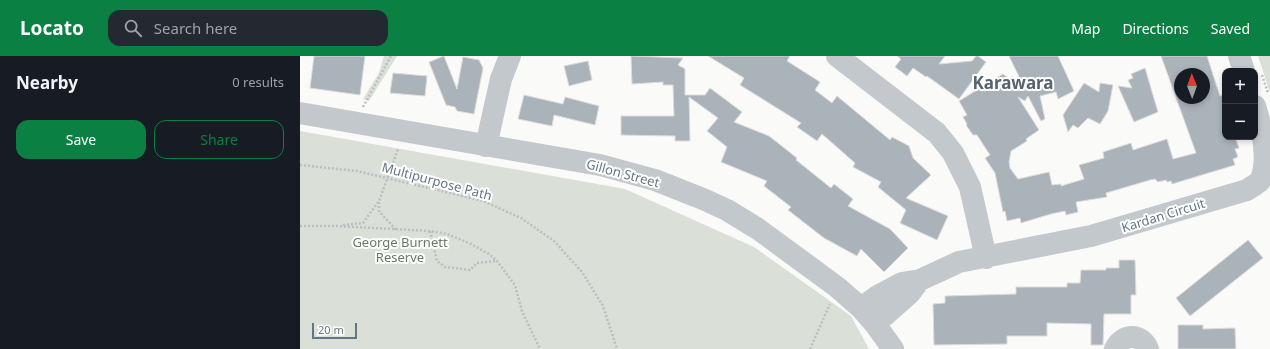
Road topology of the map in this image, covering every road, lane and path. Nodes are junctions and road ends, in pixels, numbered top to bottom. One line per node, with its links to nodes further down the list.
1 (391, 56): 10 (path)
2 (510, 56): 12 (street)
3 (837, 56): 21 (street)
4 (1239, 56): 5 (street)
5 (1249, 68)
6 (1258, 80): 7 (path)
7 (1270, 99)
8 (300, 113): 10 (street, Gillon Street)
9 (1258, 115): 13 (street, Kardan Circuit)
10 (360, 123): 11 (street, Gillon Street)
11 (405, 131): 12 (street, Gillon Street); 15 (path)
12 (486, 146): 24 (street, Gillon Street)
13 (1269, 164): 21 (street, Kardan Circuit)
14 (300, 165): 15 (path, Multipurpose Path)
15 (387, 178): 16 (path); 28 (path, Multipurpose Path)
16 (379, 202): 18 (path); 19 (path)
17 (300, 226): 18 (path)
18 (336, 226): 19 (path)
19 (396, 230): 20 (path)
20 (430, 231): 22 (path); 22 (path)
21 (986, 258): 23 (street, Kardan Circuit)
22 (497, 261): 27 (path)
23 (920, 280): 25 (street, Kardan Circuit); 26 (street, Kardan Circuit)
24 (837, 287): 25 (street, Gillon Street); 29 (path)
25 (861, 308): 26 (street, Gillon Street)
26 (875, 324): 30 (street, Gillon Street)
27 (540, 349)
28 (616, 349)
29 (810, 349)
30 (893, 349)
31 (1115, 349): 32 (street)
32 (1148, 349)

